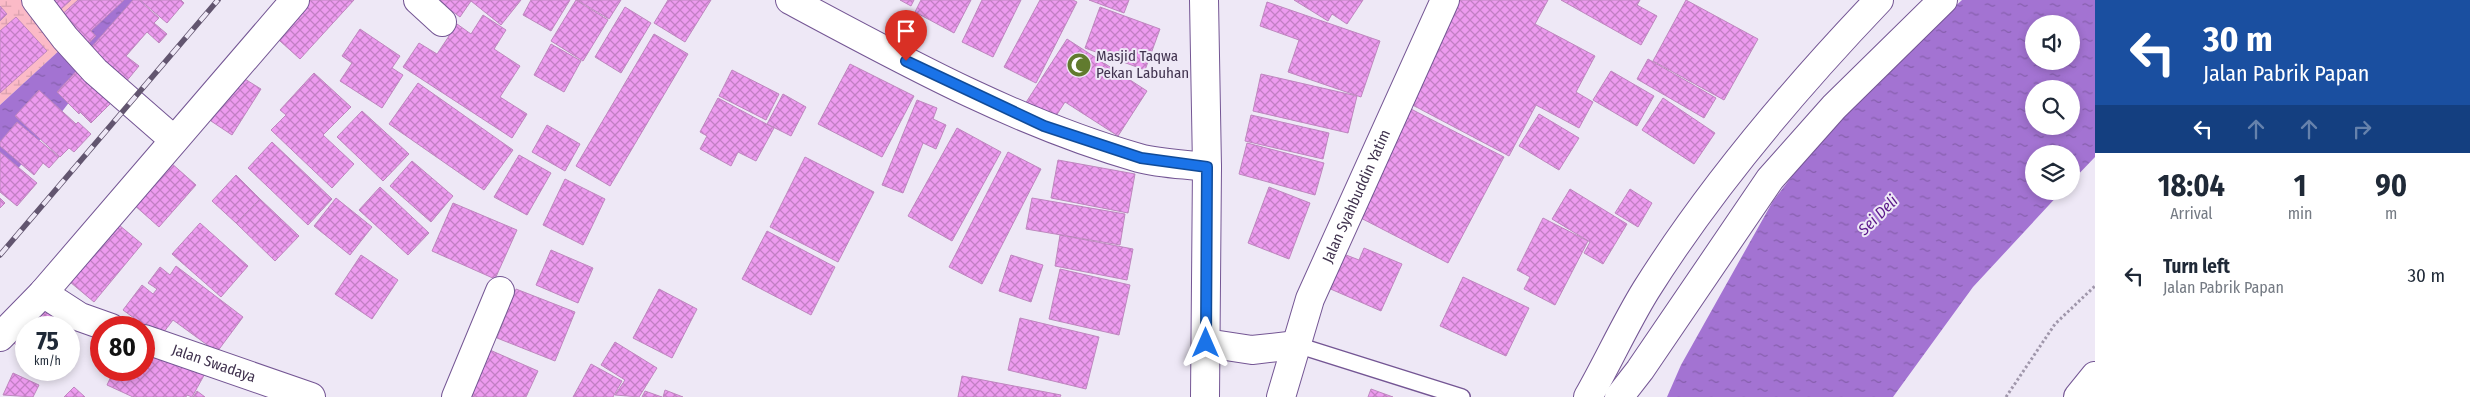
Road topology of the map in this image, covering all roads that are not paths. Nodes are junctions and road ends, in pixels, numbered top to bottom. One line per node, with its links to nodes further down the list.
1 (36, 0): 10 (main road)
2 (295, 0): 10 (main road)
3 (418, 0): 9 (main road)
4 (790, 0): 11 (main road)
5 (1204, 0): 11 (main road)
6 (1445, 0): 18 (main road, Jalan Syahbuddin Yatim)
7 (1879, 0): 25 (main road)
8 (1943, 0): 26 (main road)
9 (442, 22)
10 (174, 140): 13 (main road)
11 (1207, 167): 17 (main road)
12 (500, 292): 21 (main road)
13 (43, 293): 14 (main road); 15 (main road)
14 (90, 321)
15 (0, 337)
16 (155, 343): 20 (main road, Jalan Swadaya)
17 (1206, 343): 18 (main road); 22 (main road)
18 (1297, 345): 23 (main road, Jalan Syahbuddin Yatim); 24 (lane)
19 (2095, 376): 27 (main road)
20 (311, 397)
21 (456, 397)
22 (1205, 397)
23 (1281, 397)
24 (1462, 397)
25 (1588, 397)
26 (1619, 397)
27 (2078, 397)

